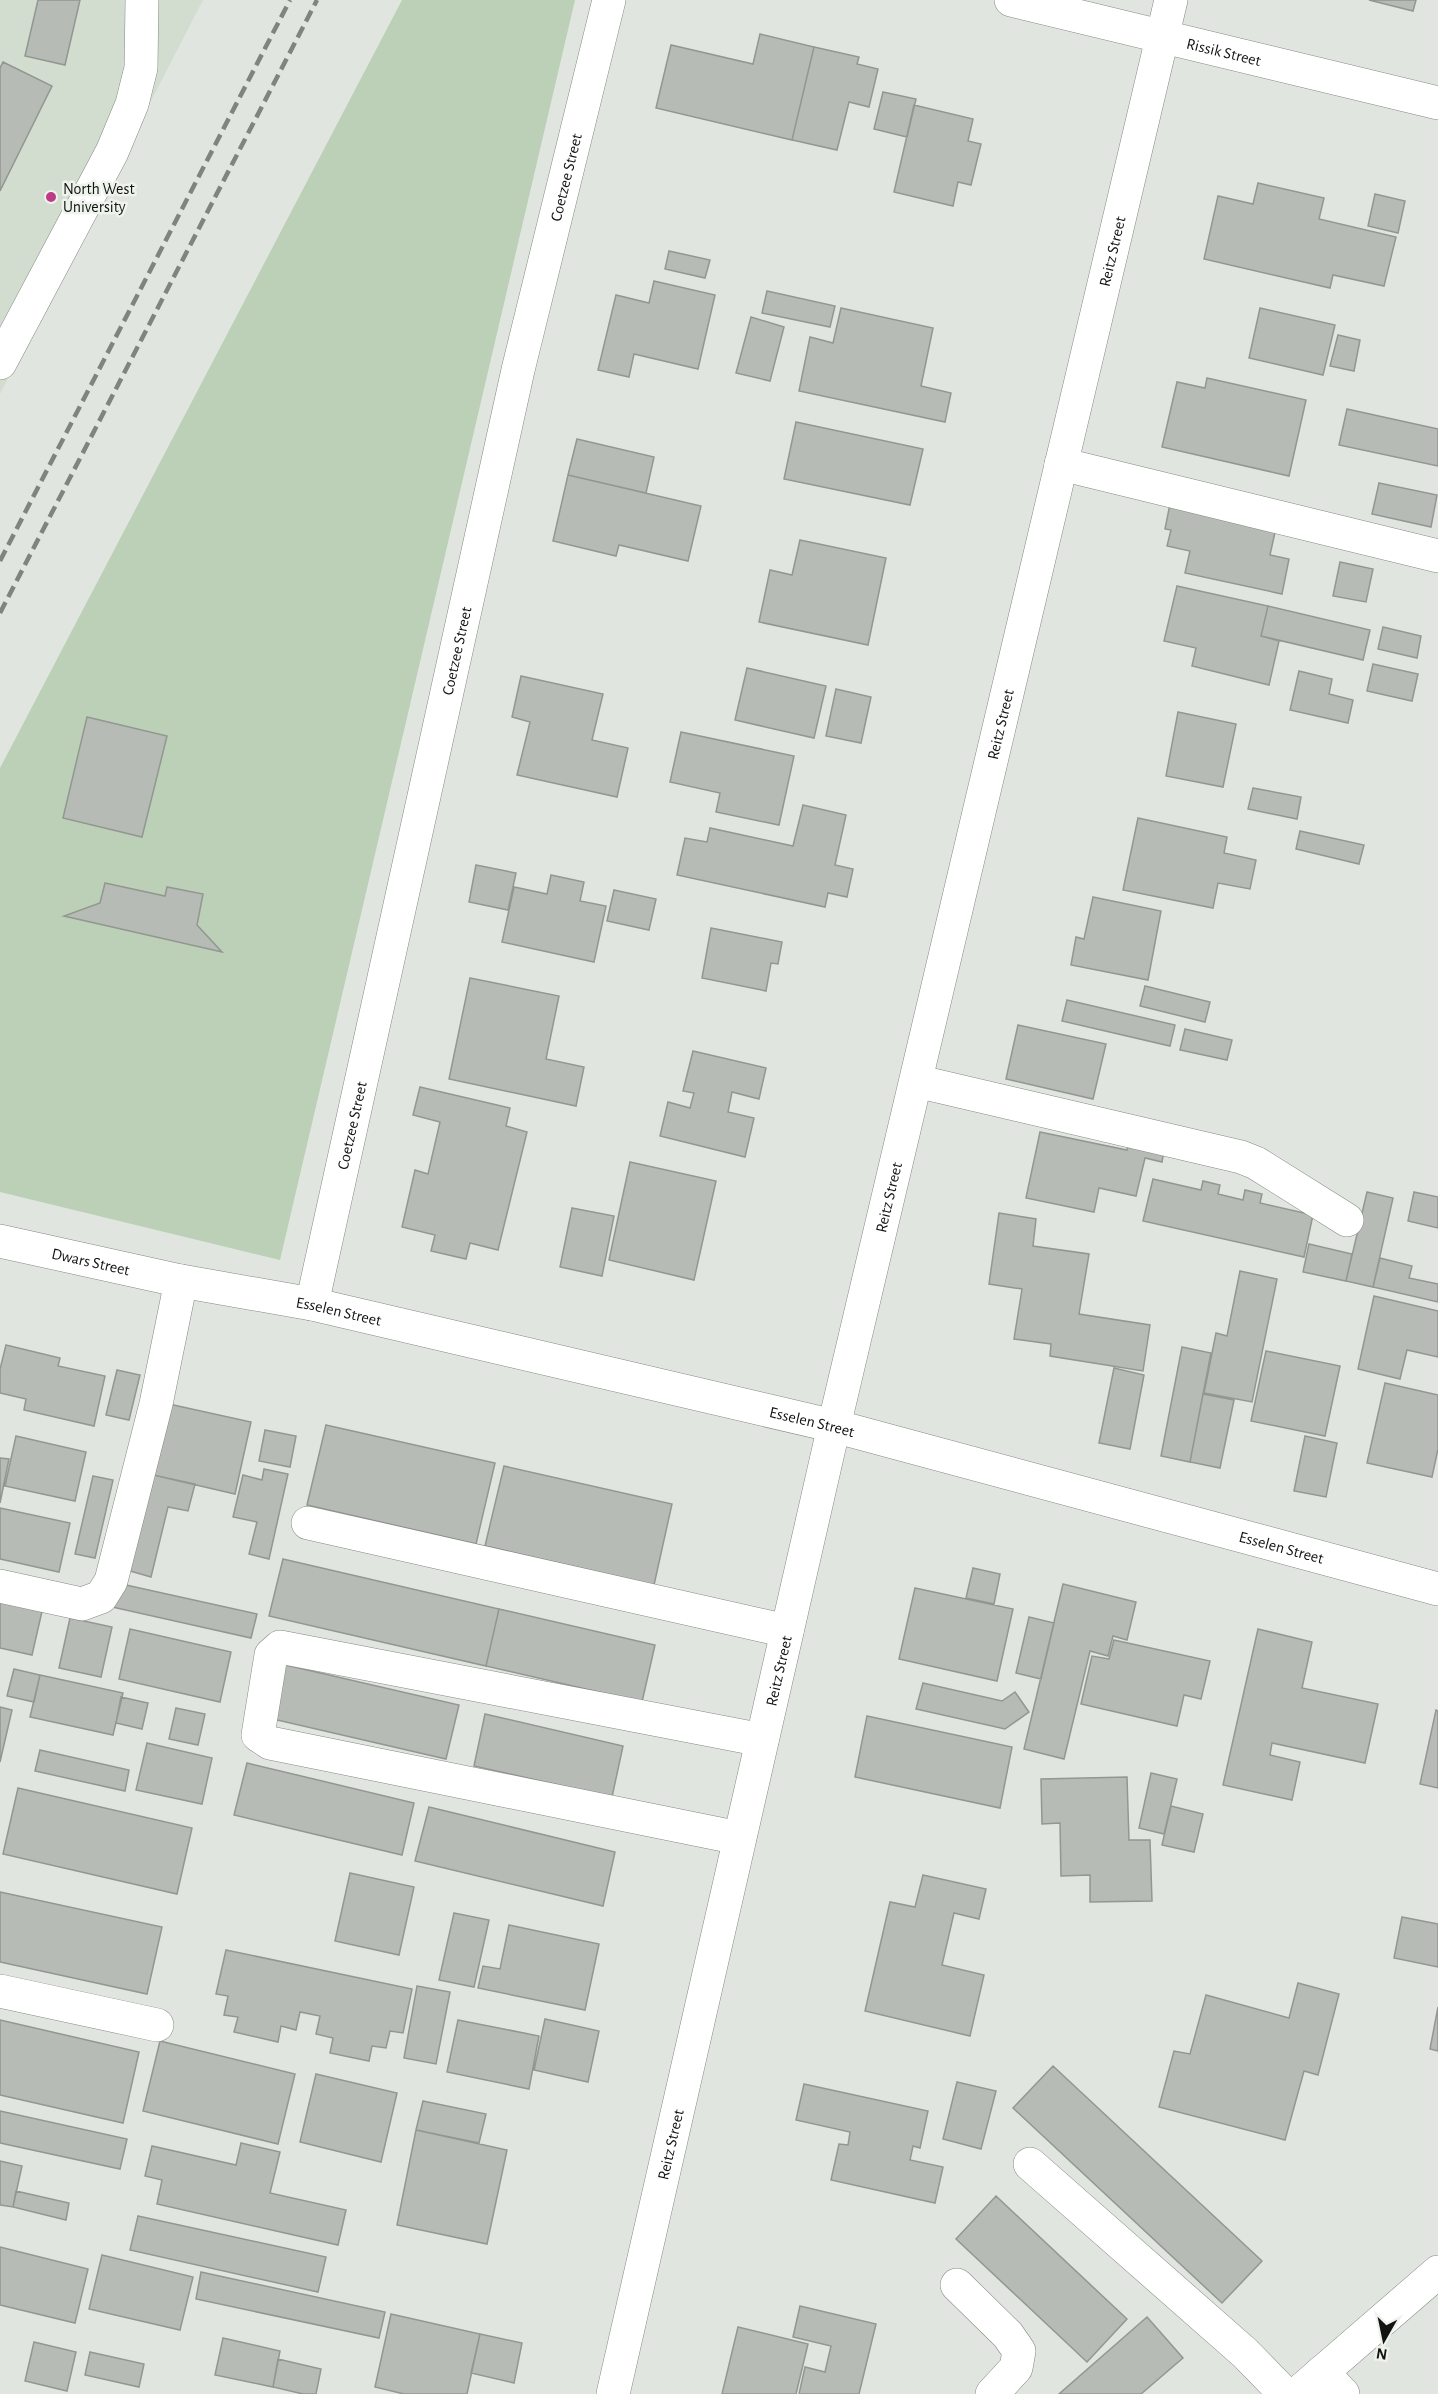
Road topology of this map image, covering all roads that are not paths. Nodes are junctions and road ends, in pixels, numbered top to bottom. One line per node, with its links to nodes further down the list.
1 (142, 0): 7 (street)
2 (609, 0): 14 (street, Coetzee Street)
3 (1011, 0): 5 (street, Rissik Street)
4 (1171, 0): 5 (street, Reitz Street)
5 (1162, 37): 6 (street, Rissik Street); 8 (street, Reitz Street)
6 (1438, 103)
7 (0, 363)
8 (1061, 464): 9 (street); 10 (street, Reitz Street)
9 (1438, 556)
10 (916, 1081): 11 (street); 15 (street, Reitz Street)
11 (1347, 1220)
12 (0, 1241): 13 (street, Dwars Street)
13 (181, 1281): 14 (street, Esselen Street); 17 (street)
14 (312, 1304): 15 (street, Esselen Street)
15 (834, 1426): 18 (street, Esselen Street); 19 (street, Reitz Street)
16 (308, 1523): 19 (street)
17 (0, 1586)
18 (1438, 1589)
19 (787, 1631): 20 (street, Reitz Street)
20 (762, 1740): 21 (street, Reitz Street); 21 (street)
21 (740, 1838): 28 (street, Reitz Street)
22 (0, 1991): 23 (street)
23 (157, 2025)
24 (1030, 2164): 30 (street)
25 (1438, 2272): 27 (street)
26 (957, 2285): 29 (street)
27 (1333, 2383): 31 (street)
28 (613, 2394)
29 (992, 2394)
30 (1285, 2394)
31 (1297, 2394)

